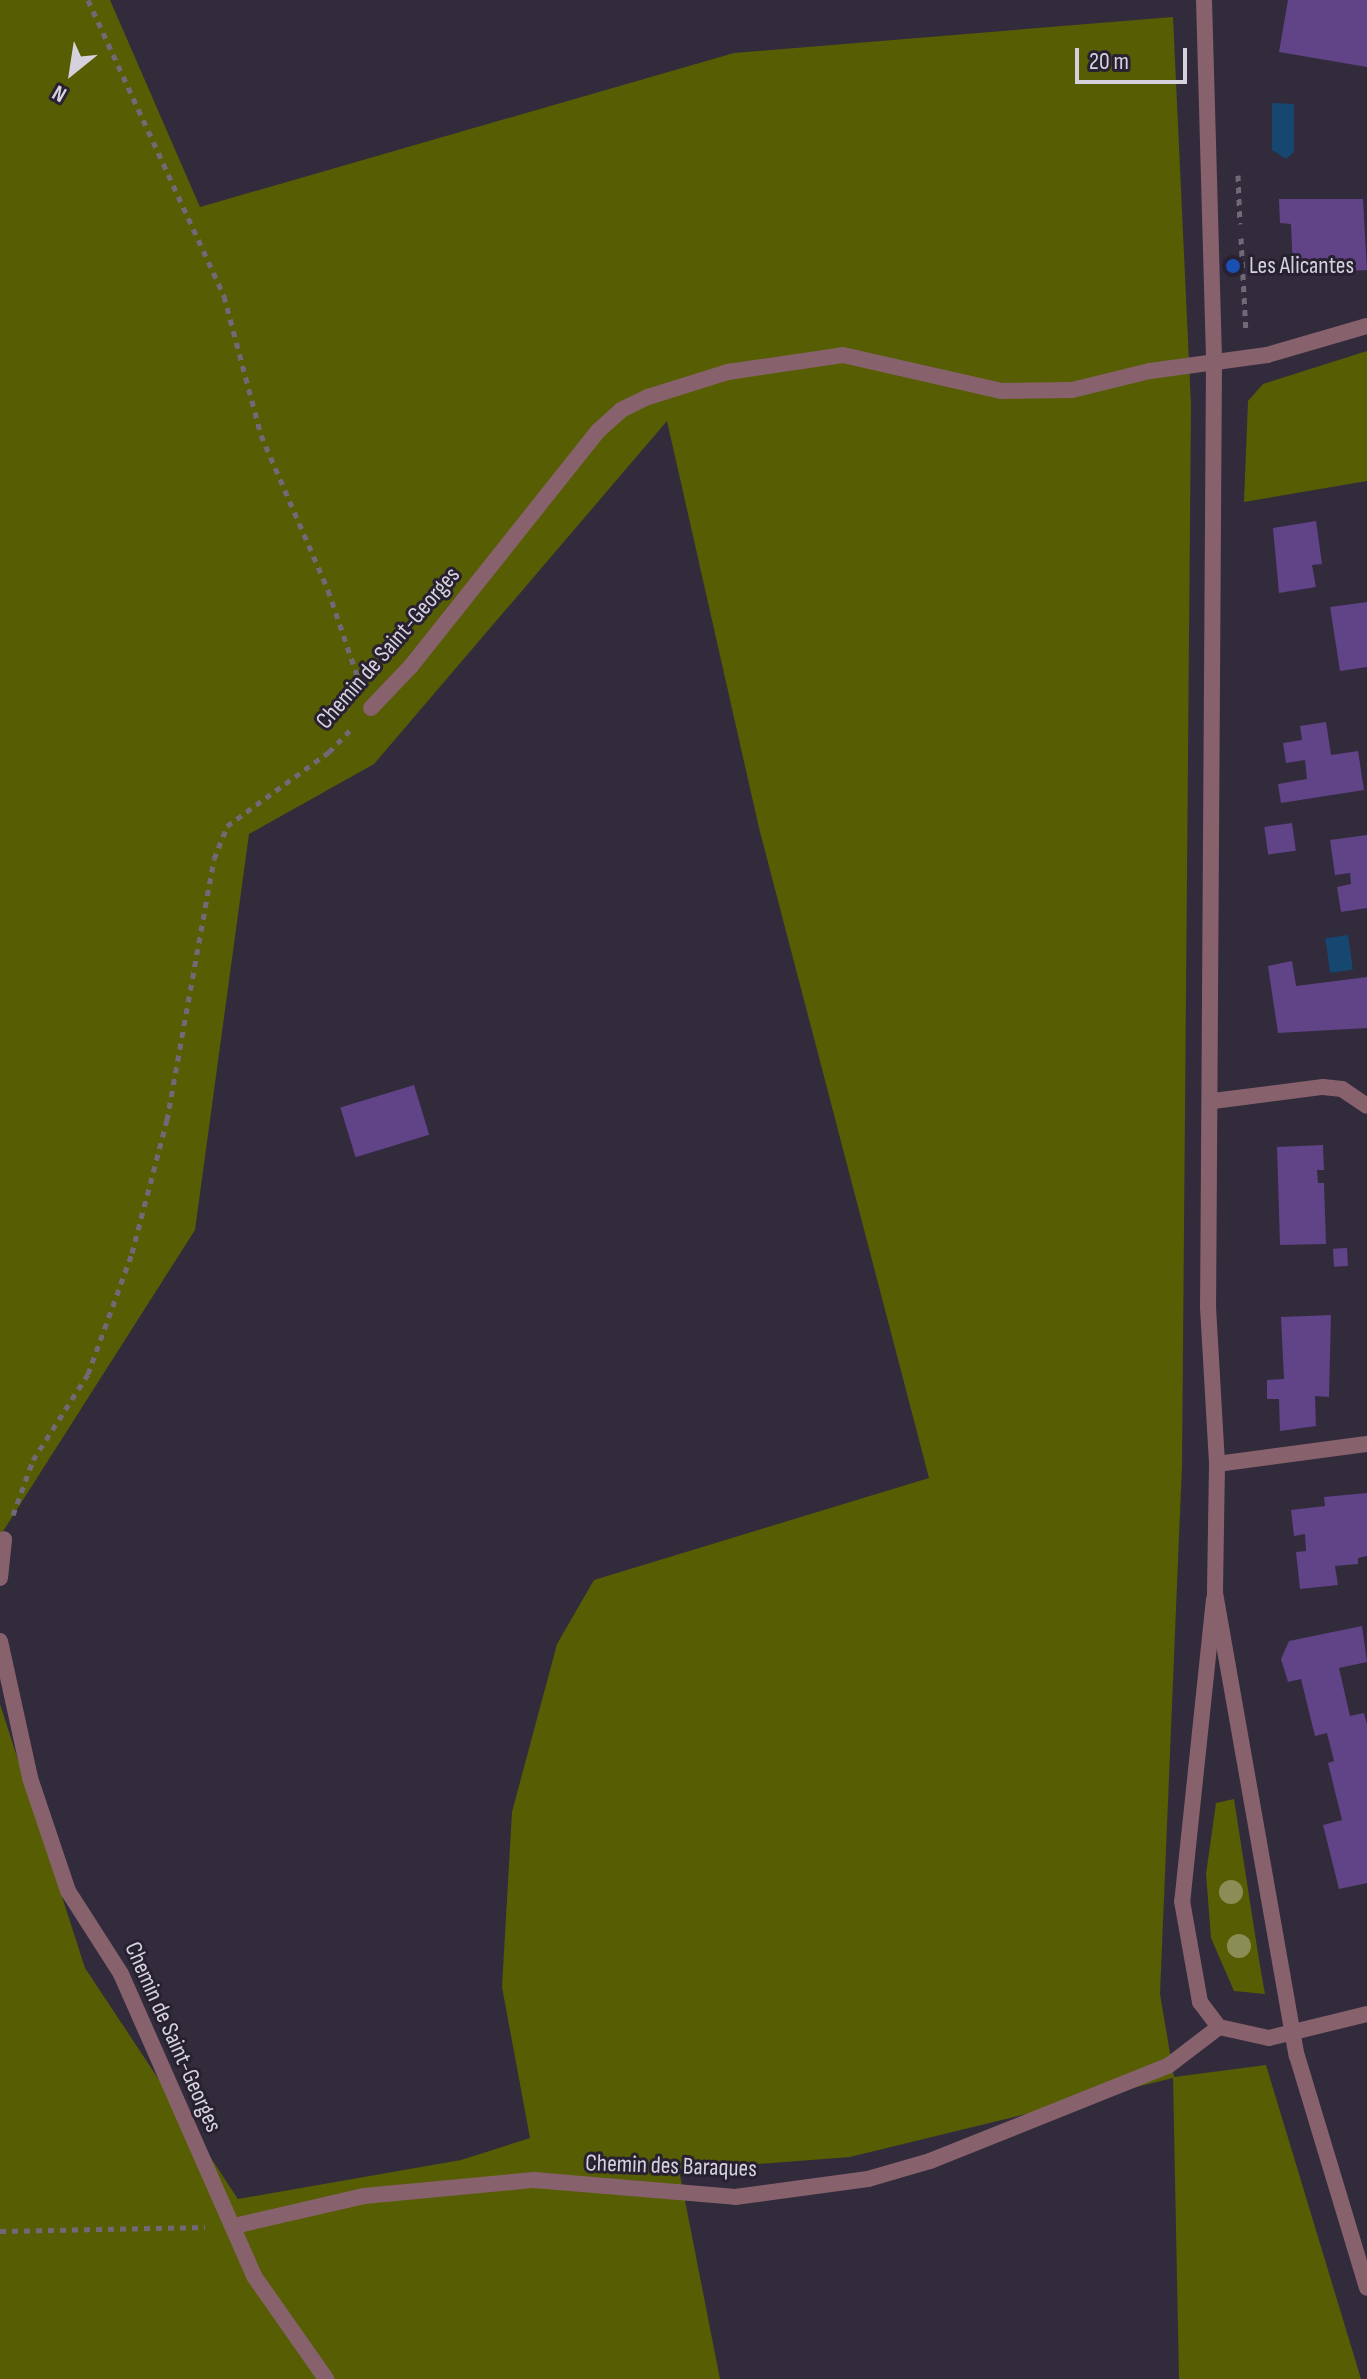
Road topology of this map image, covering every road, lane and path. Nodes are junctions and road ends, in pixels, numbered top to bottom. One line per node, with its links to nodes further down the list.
1 (88, 0): 7 (path)
2 (1204, 0): 6 (street)
3 (1233, 160): 5 (path)
4 (1367, 326): 5 (street, Chemin de Saint-Georges)
5 (1247, 359): 6 (street, Chemin de Saint-Georges)
6 (1214, 362): 7 (street, Chemin de Saint-Georges); 8 (street)
7 (371, 708): 12 (path, Chemin de Saint-Georges)
8 (1213, 1101): 9 (street); 11 (street)
9 (1367, 1106)
10 (1367, 1444): 11 (street)
11 (1217, 1464): 14 (street)
12 (4, 1539): 13 (street)
13 (0, 1578)
14 (1215, 1593): 17 (street); 18 (street)
15 (0, 1641): 19 (street, Chemin de Saint-Georges)
16 (1367, 2014): 18 (street)
17 (1219, 2027): 18 (street); 19 (street, Chemin des Baraques)
18 (1293, 2032): 21 (street)
19 (234, 2226): 20 (path); 22 (street, Chemin de Saint-Georges)
20 (0, 2231)
21 (1367, 2288)
22 (326, 2379)

